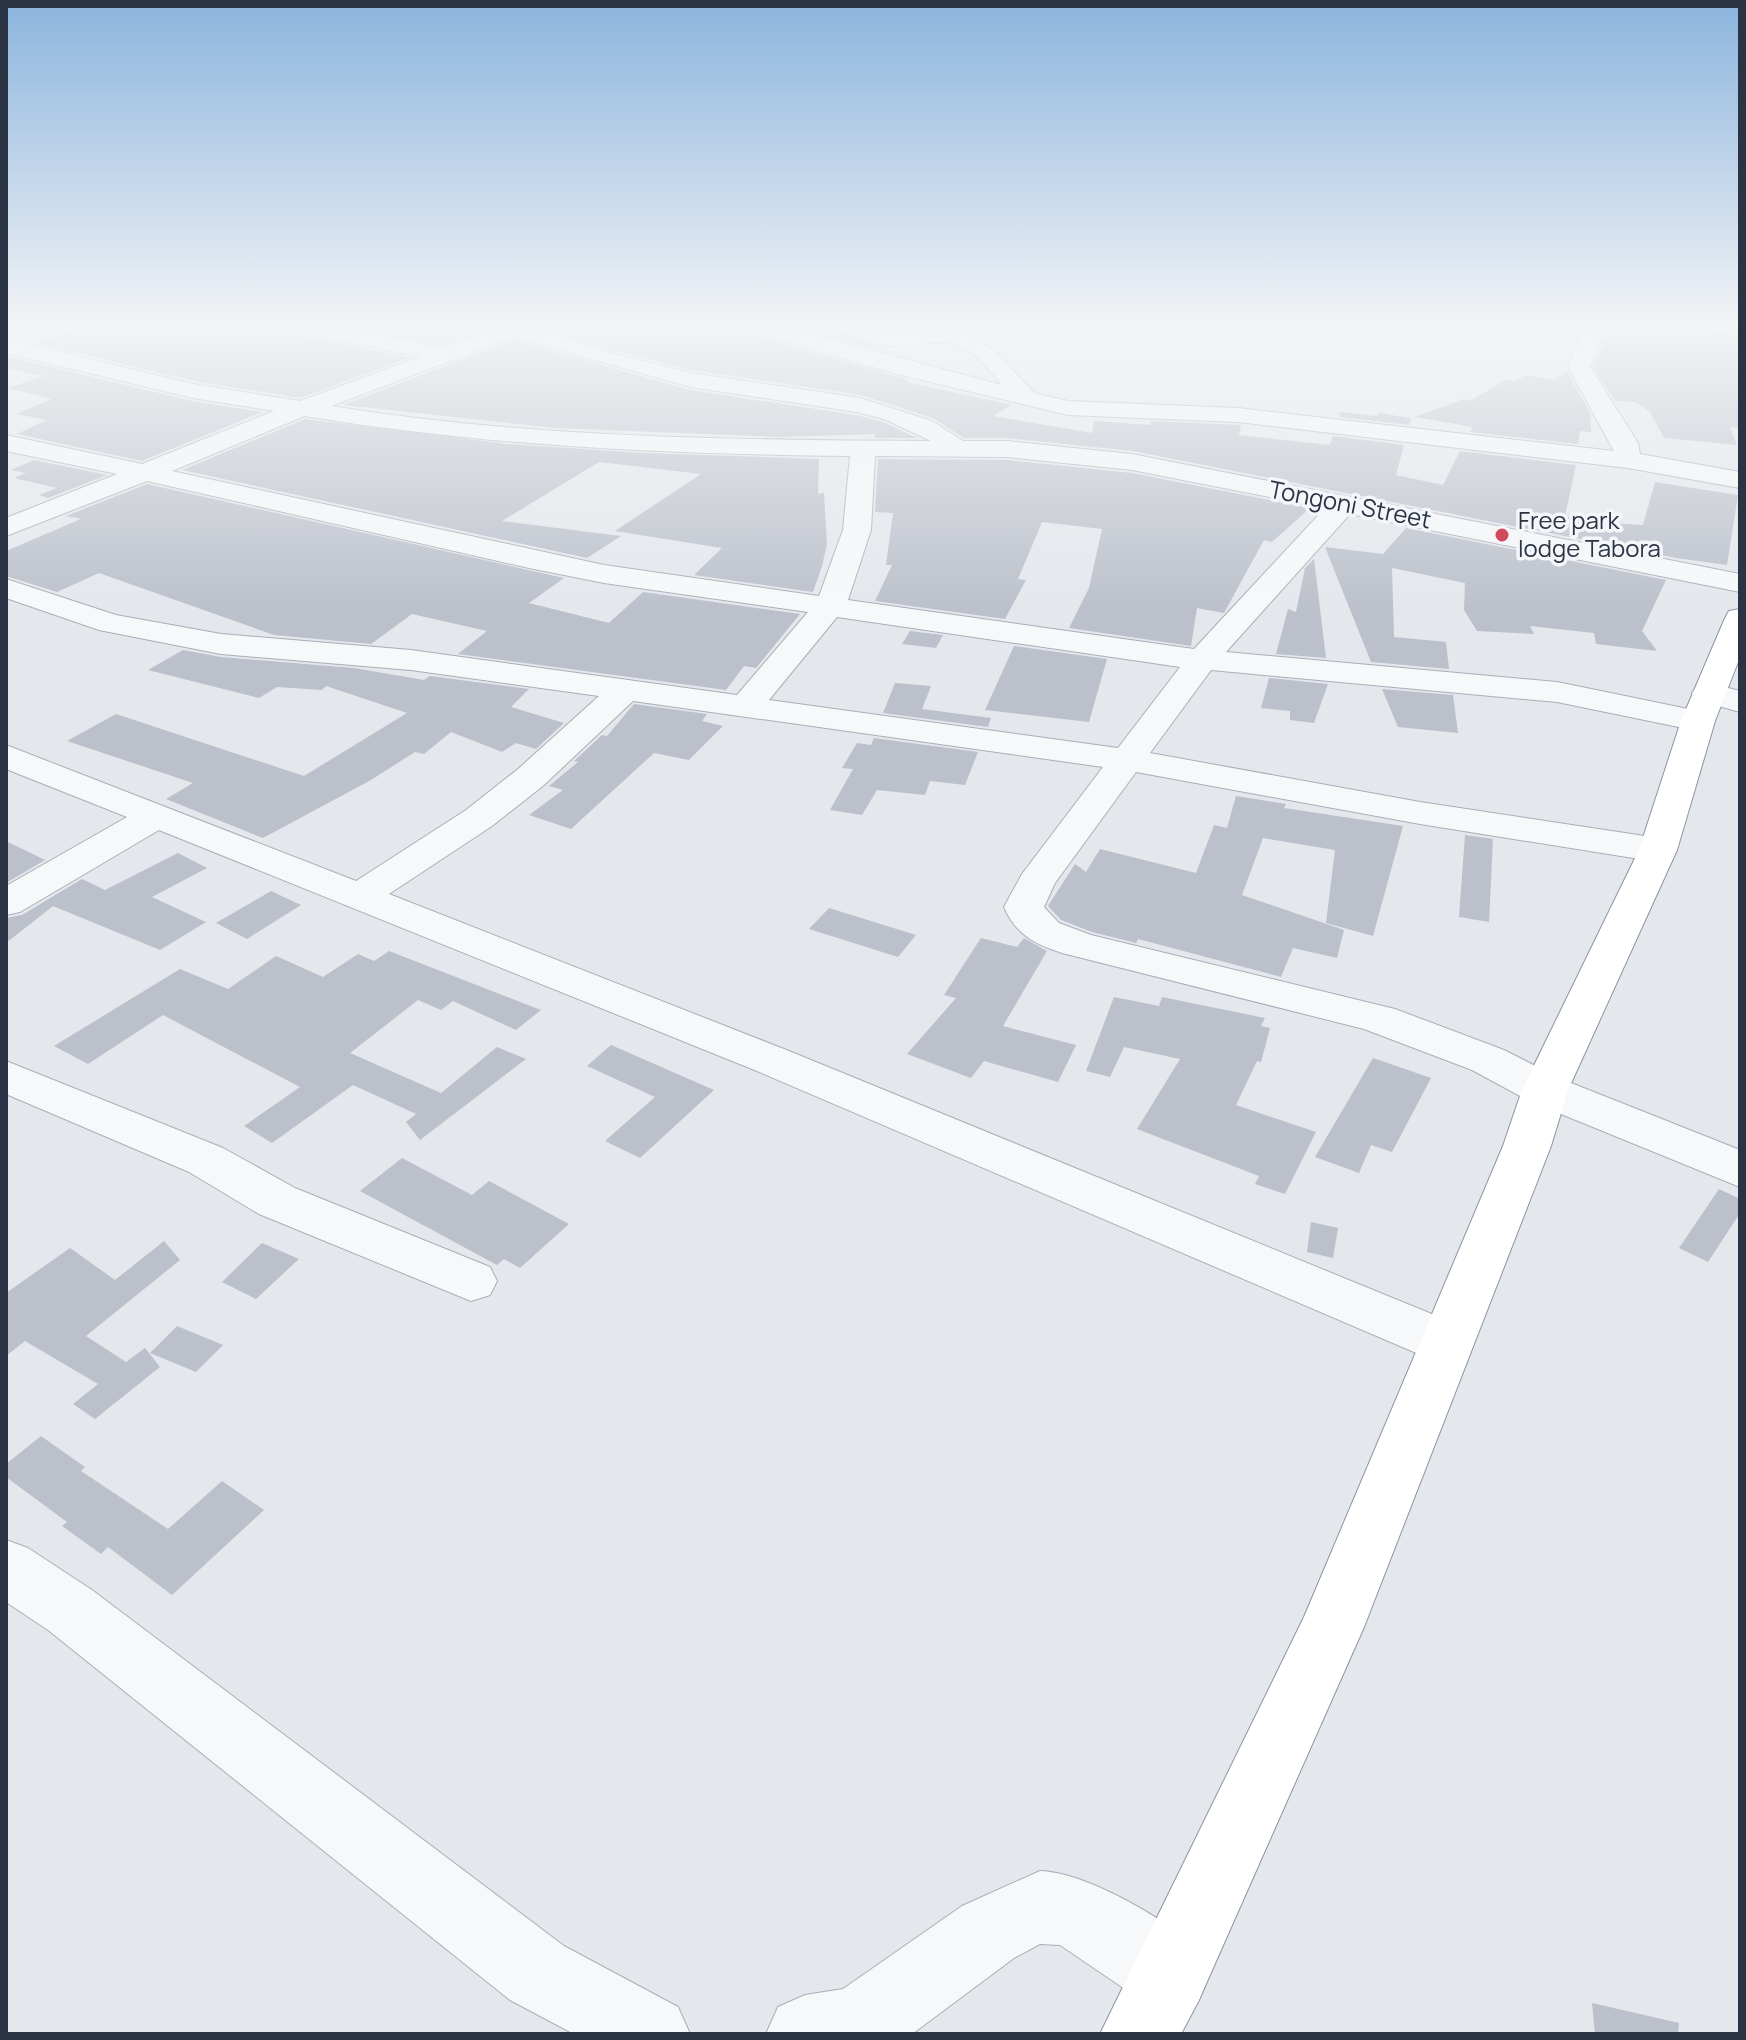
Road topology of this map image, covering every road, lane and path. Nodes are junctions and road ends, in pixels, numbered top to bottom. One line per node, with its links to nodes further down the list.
1 (272, 421): 12 (street)
2 (396, 421): 9 (street, Tongoni Street)
3 (911, 421): 8 (street)
4 (1048, 421): 10 (street)
5 (1292, 421): 11 (street)
6 (1612, 421): 11 (street)
7 (6, 443): 12 (street)
8 (957, 447): 9 (street, Tongoni Street); 10 (street, Tongoni Street)
9 (863, 448): 18 (street)
10 (1007, 449): 14 (street, Tongoni Street)
11 (1628, 460): 13 (street)
12 (147, 471): 15 (street); 18 (street)
13 (1740, 480)
14 (1345, 503): 16 (street, Tongoni Street); 20 (street)
15 (6, 528)
16 (1740, 583)
17 (6, 588): 21 (street)
18 (831, 605): 20 (street); 22 (street)
19 (1740, 618): 23 (highway)
20 (1202, 660): 23 (street); 25 (street)
21 (626, 689): 22 (street); 28 (street)
22 (746, 706): 25 (street)
23 (1716, 706): 27 (highway)
24 (6, 756): 26 (street)
25 (1127, 760): 27 (street); 31 (street)
26 (158, 815): 28 (street); 29 (street)
27 (1658, 850): 31 (highway)
28 (359, 896): 34 (street)
29 (6, 903)
30 (6, 1076): 33 (street)
31 (1545, 1090): 32 (street); 34 (highway)
32 (1740, 1170)
33 (471, 1281)
34 (1447, 1343): 36 (highway)
35 (6, 1567): 37 (street)
36 (1155, 2005): 38 (street)
37 (651, 2034)
38 (805, 2034)

